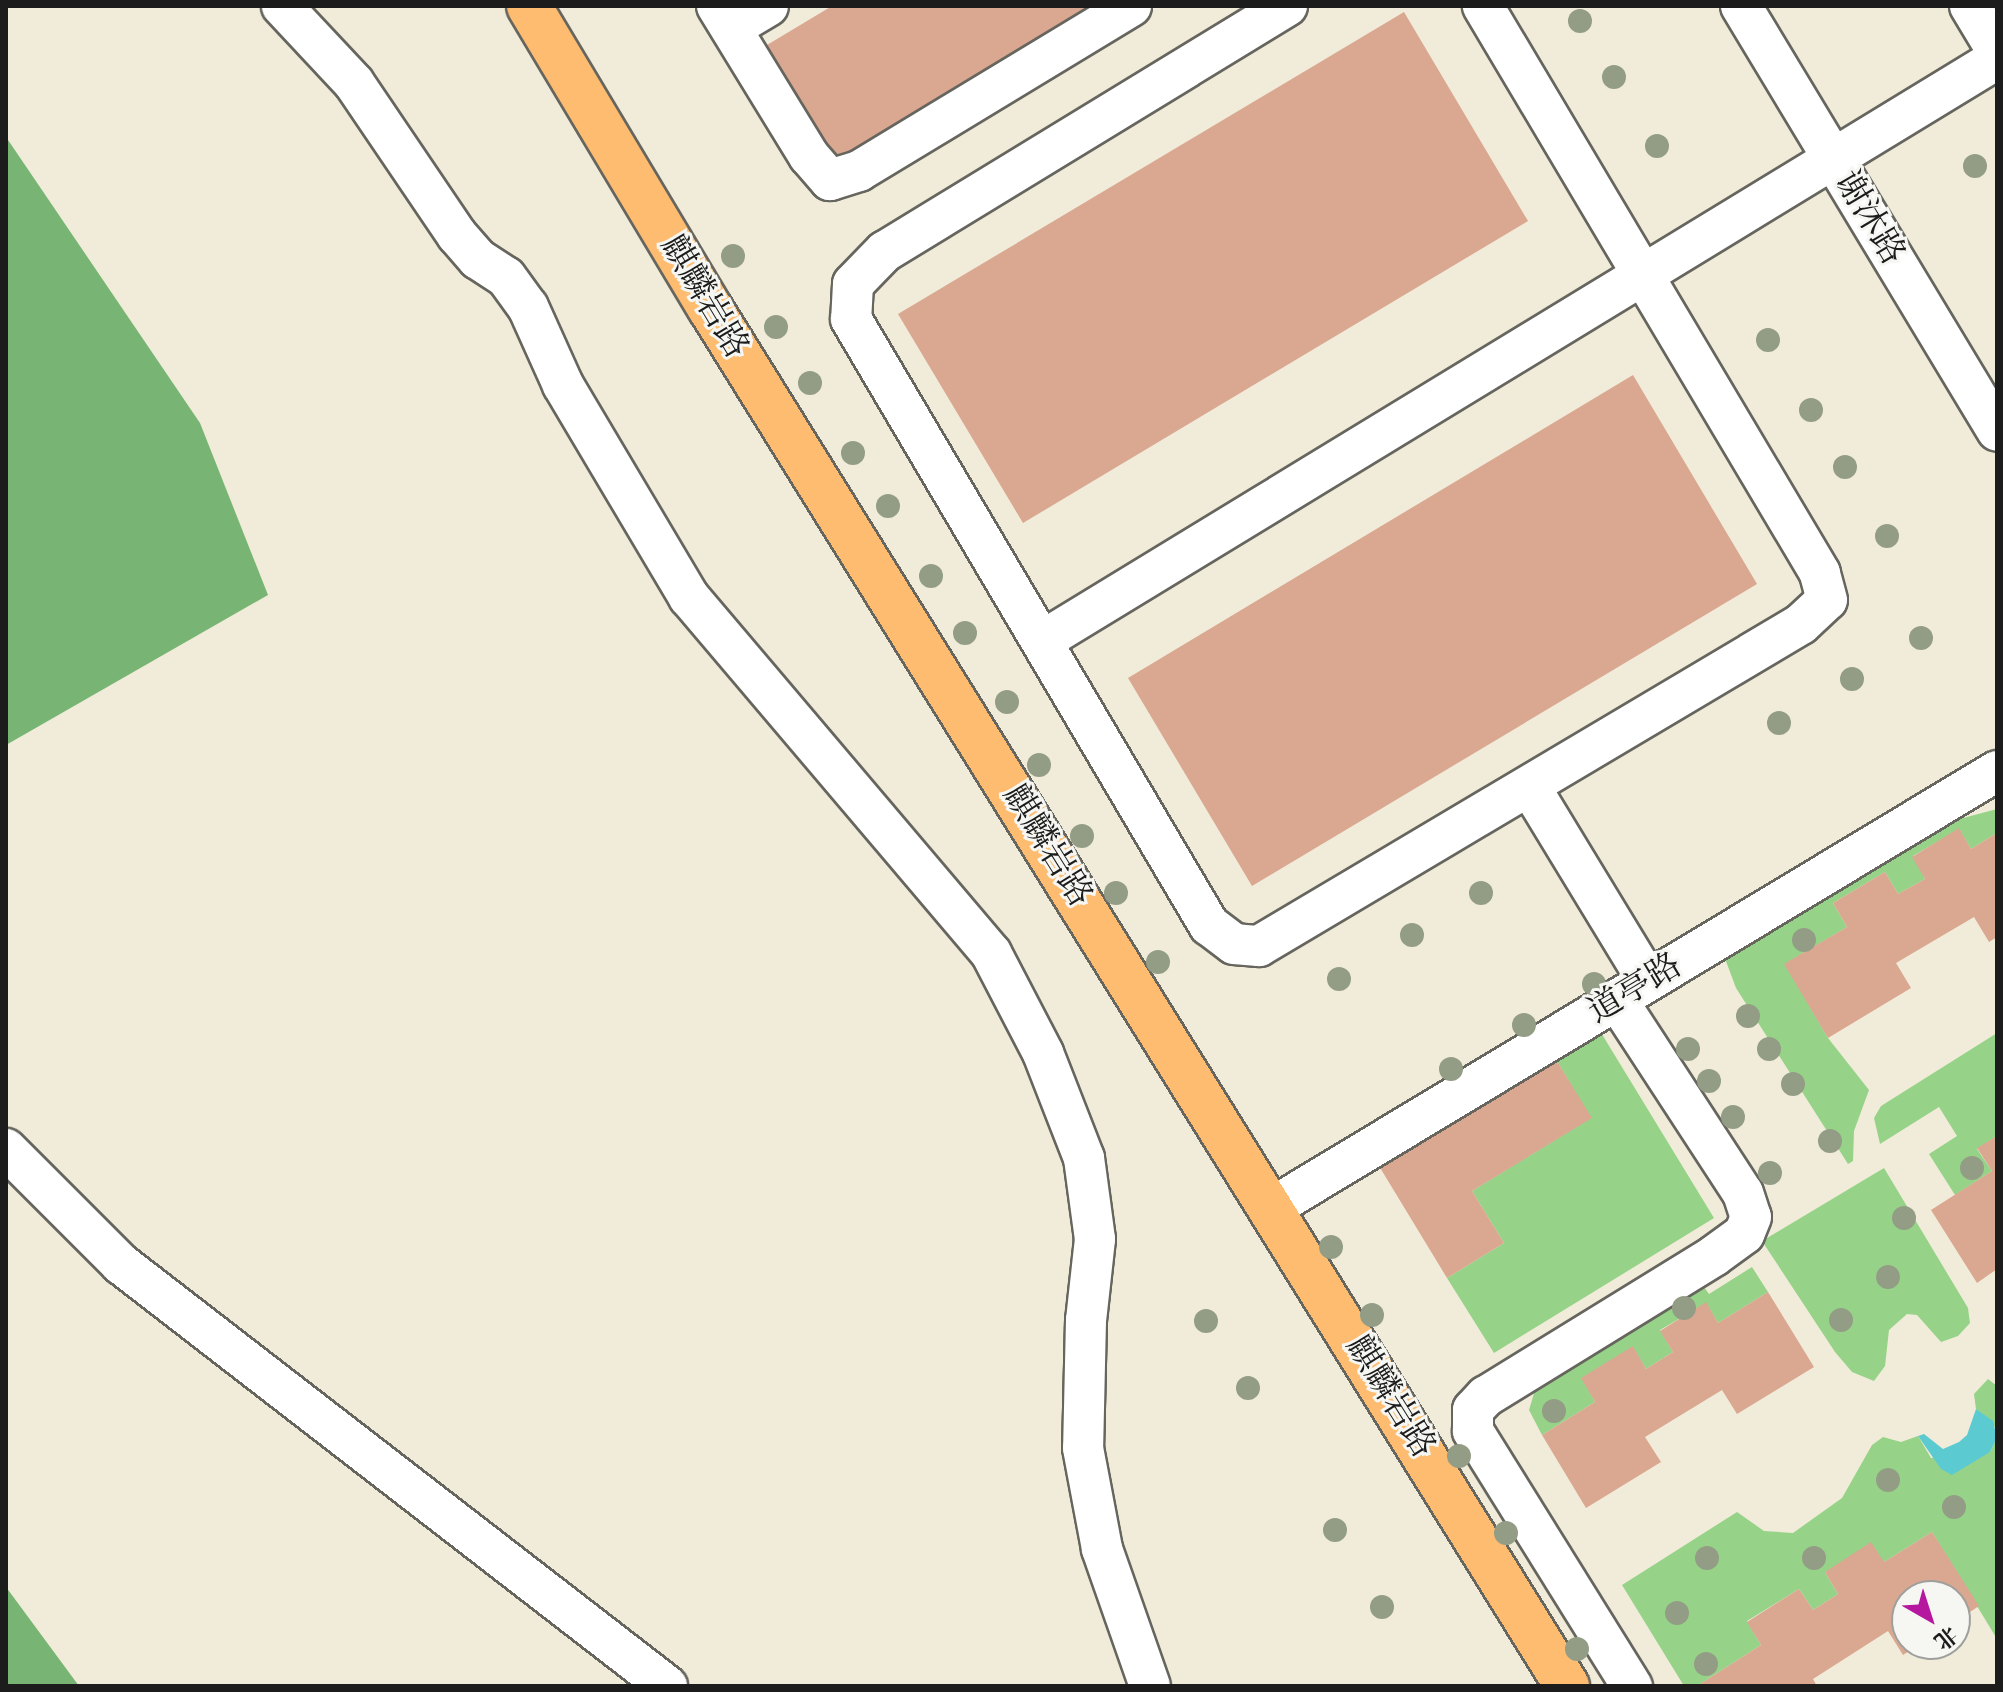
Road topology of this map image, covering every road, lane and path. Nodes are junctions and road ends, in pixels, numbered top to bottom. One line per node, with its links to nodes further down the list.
1 (282, 6): 22 (street)
2 (529, 6): 20 (main road, 麒麟岩路)
3 (768, 6): 9 (street)
4 (1131, 6): 9 (street)
5 (1287, 6): 15 (street)
6 (1483, 6): 13 (street)
7 (1741, 6): 12 (street, 谢沐路)
8 (1970, 6): 10 (street)
9 (724, 17)
10 (1997, 51)
11 (1997, 59): 12 (street)
12 (1833, 159): 13 (street); 14 (street, 谢沐路)
13 (1643, 274): 15 (street); 17 (street)
14 (1997, 431)
15 (1042, 641): 17 (street)
16 (1997, 771): 18 (street, 道亭路)
17 (1530, 787): 18 (street)
18 (1632, 990): 20 (street, 道亭路); 24 (street)
19 (6, 1149): 21 (street)
20 (1273, 1207): 23 (main road, 麒麟岩路)
21 (667, 1686)
22 (1150, 1686)
23 (1567, 1686)
24 (1632, 1686)

